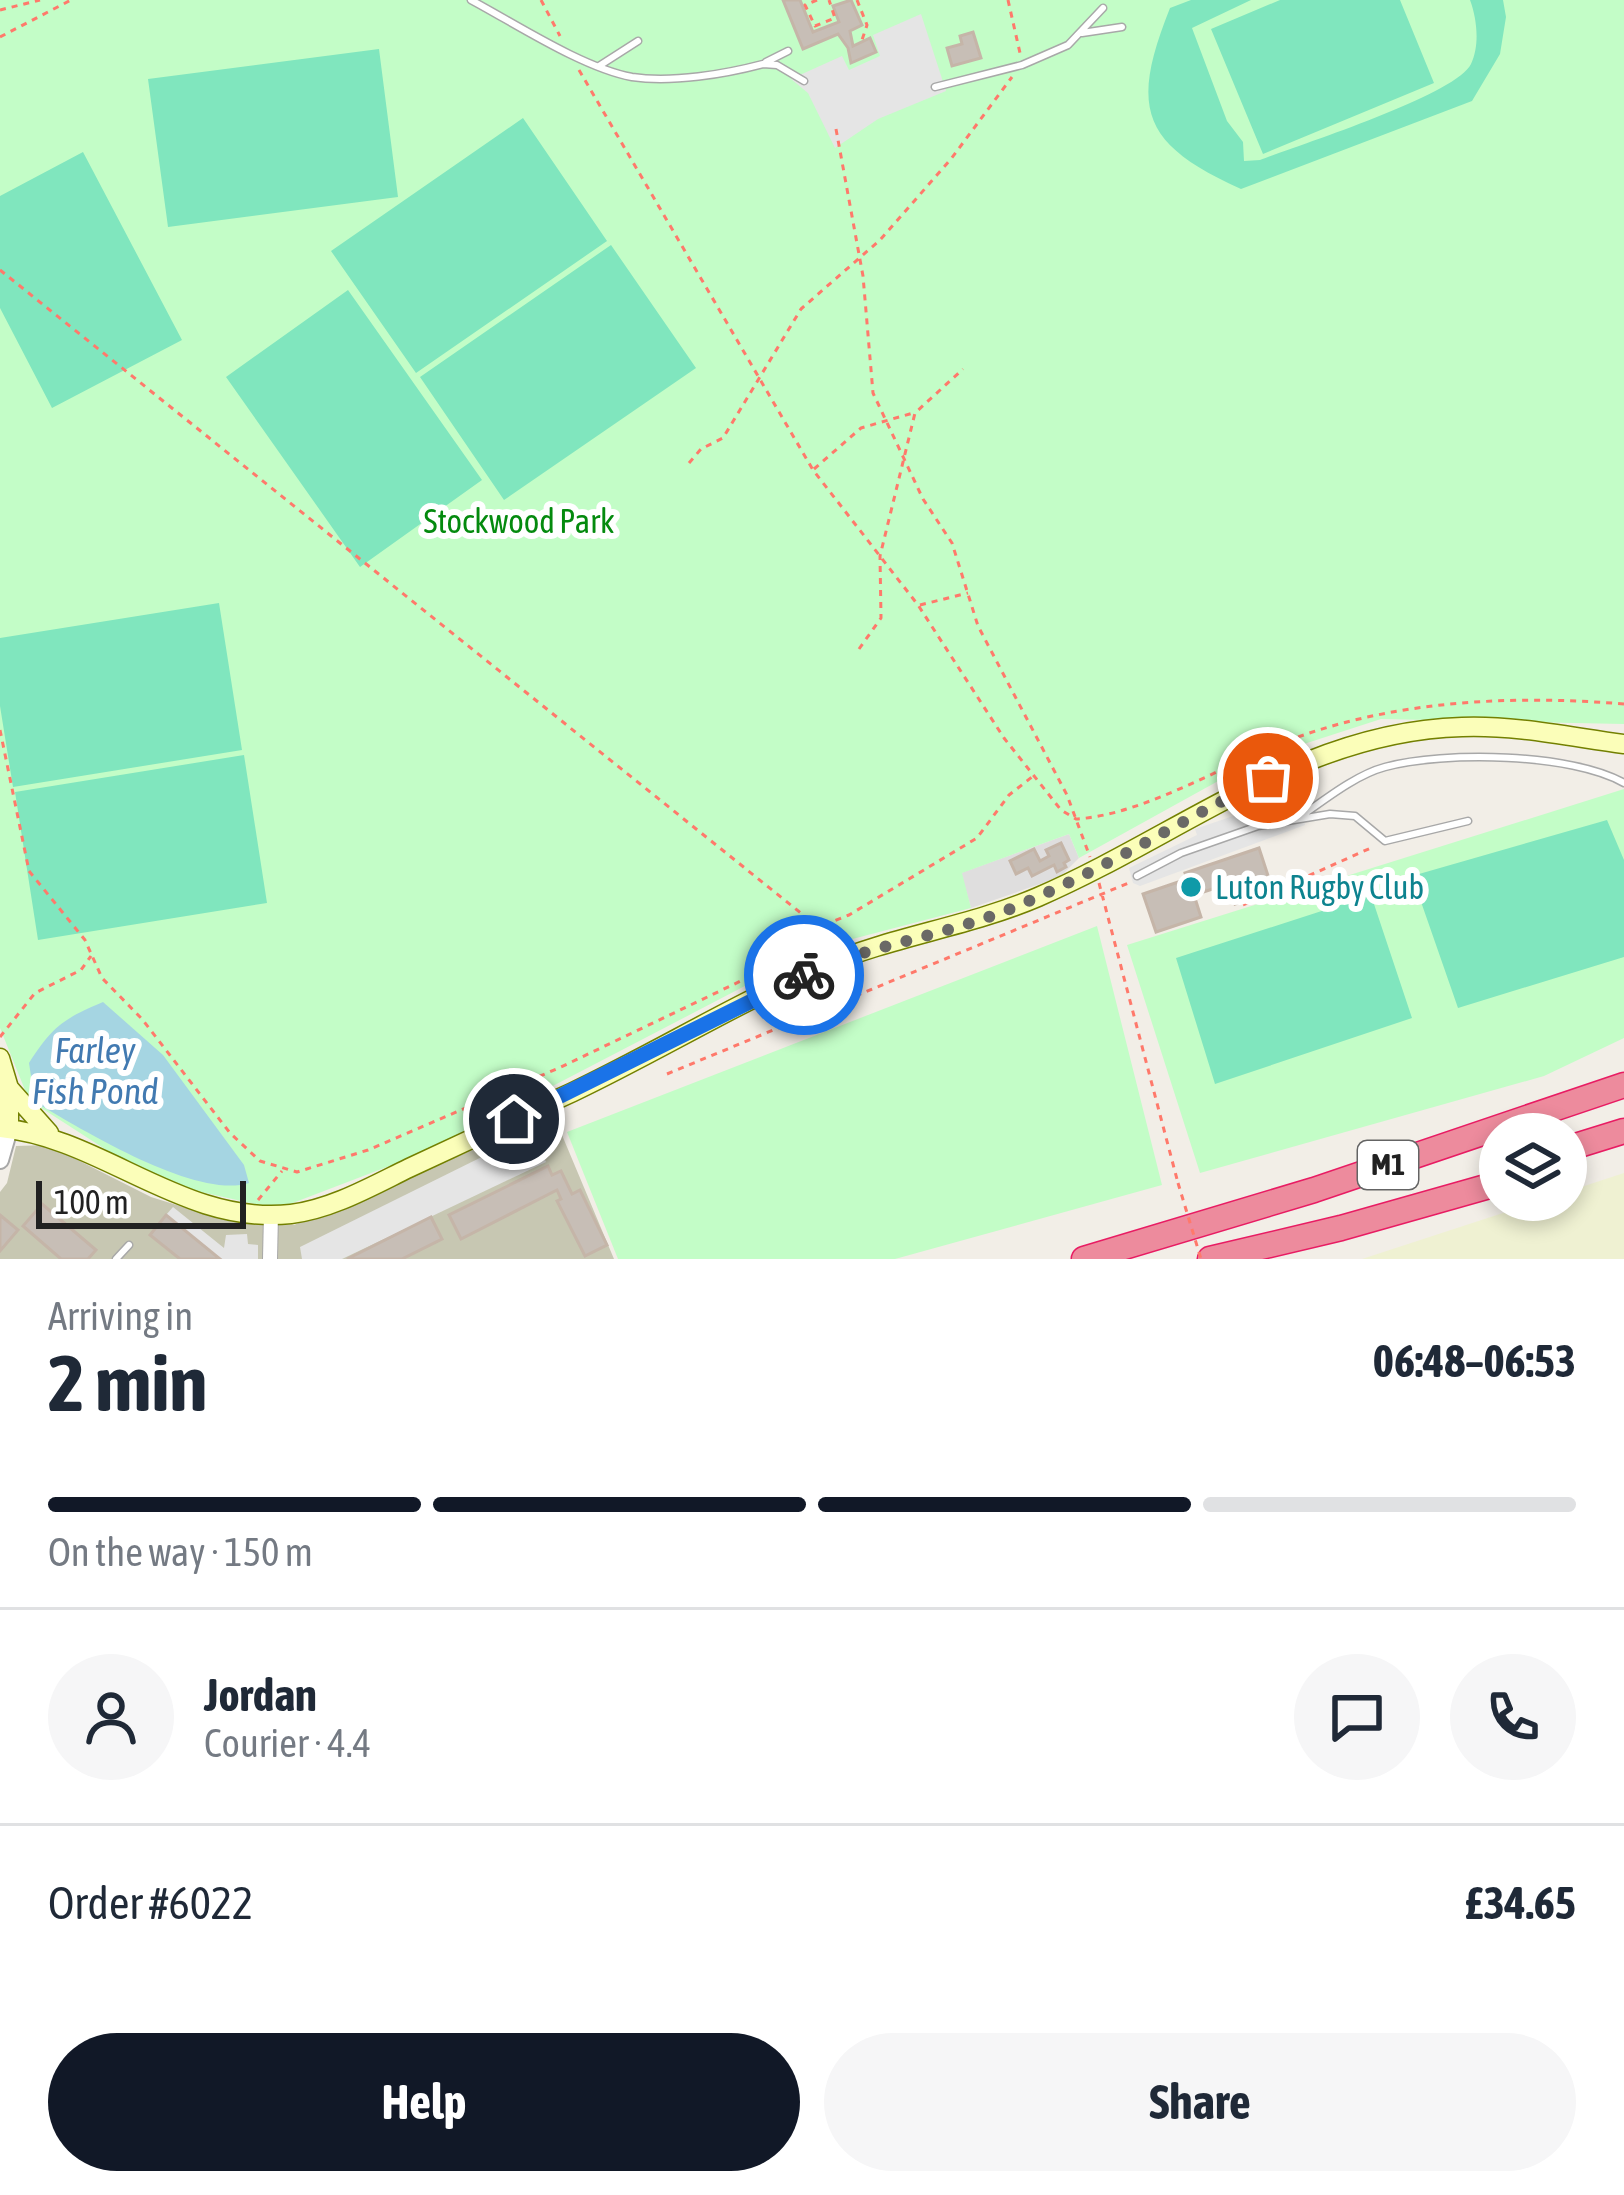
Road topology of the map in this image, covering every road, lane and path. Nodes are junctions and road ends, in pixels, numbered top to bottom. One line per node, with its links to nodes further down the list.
1 (40, 0): 10 (path)
2 (71, 0): 13 (path)
3 (471, 0): 19 (lane)
4 (817, 0): 8 (path)
5 (837, 0): 8 (path)
6 (857, 0): 15 (path)
7 (1008, 0): 18 (path)
8 (829, 2)
9 (1103, 8): 12 (lane)
10 (0, 10)
11 (1122, 27): 12 (lane)
12 (1078, 34): 18 (lane)
13 (0, 37)
14 (638, 41): 19 (lane)
15 (860, 43)
16 (788, 51): 17 (lane)
17 (763, 64): 19 (lane); 20 (lane)
18 (1022, 65): 21 (lane); 24 (path)
19 (598, 66)
20 (804, 81)
21 (934, 87)
22 (836, 129): 24 (path)
23 (615, 139): 27 (path)
24 (859, 258): 27 (path); 29 (path)
25 (0, 270): 53 (path)
26 (963, 369): 28 (path)
27 (757, 375): 31 (path); 32 (path)
28 (915, 413): 29 (path); 30 (path)
29 (885, 421): 30 (path); 32 (path)
30 (902, 455): 33 (path); 34 (path)
31 (689, 463)
32 (813, 470): 33 (path)
33 (880, 556): 35 (path); 36 (path)
34 (970, 592): 35 (path); 44 (path)
35 (917, 605): 40 (path)
36 (859, 649)
37 (0, 730): 38 (path)
38 (1, 741): 54 (path)
39 (1624, 744): 42 (main road)
40 (1033, 776): 44 (path); 53 (path)
41 (1624, 783): 45 (lane)
42 (1244, 789): 47 (lane); 49 (main road)
43 (1169, 791): 44 (path)
44 (1076, 819): 49 (path)
45 (1297, 819): 47 (lane); 48 (lane)
46 (1468, 821): 48 (lane)
47 (1258, 826): 50 (lane)
48 (1385, 841): 52 (path)
49 (1094, 871): 51 (path); 70 (main road)
50 (1137, 876): 51 (path)
51 (1102, 895): 57 (path); 76 (path, bridge)
52 (1243, 905)
53 (819, 927): 67 (path)
54 (92, 953): 55 (path); 67 (path)
55 (0, 1037)
56 (0, 1058): 59 (main road)
57 (667, 1074)
58 (1624, 1085): 75 (highway, M1)
59 (9, 1088): 60 (main road); 62 (main road)
60 (4, 1128): 62 (main road); 66 (street)
61 (1624, 1131): 63 (highway)
62 (51, 1135): 70 (main road)
63 (1587, 1142)
64 (1624, 1147): 65 (highway)
65 (1587, 1157)
66 (0, 1160)
67 (283, 1170): 70 (path)
68 (1479, 1177): 72 (highway, M1)
69 (1479, 1189): 72 (highway)
70 (262, 1214): 74 (street)
71 (129, 1245): 73 (lane)
72 (1246, 1250): 76 (highway, M1)
73 (116, 1259)
74 (270, 1259)
75 (1084, 1259)
76 (1206, 1259)

